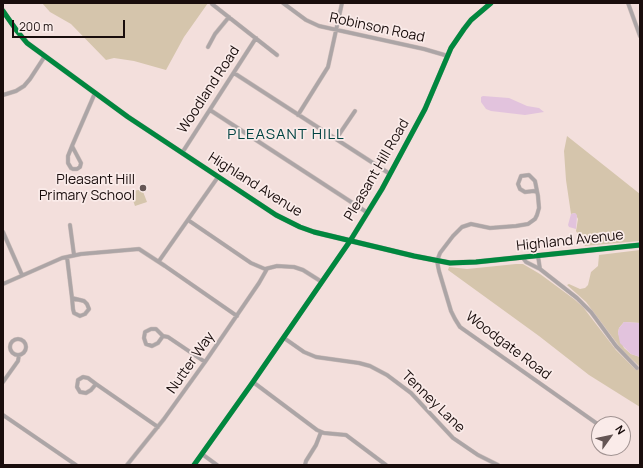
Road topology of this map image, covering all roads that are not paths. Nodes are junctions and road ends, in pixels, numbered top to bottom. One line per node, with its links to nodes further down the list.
1 (283, 3): 8 (street, Robinson Road)
2 (342, 3): 8 (street)
3 (491, 3): 14 (street, Pleasant Hill Road)
4 (628, 3): 9 (street)
5 (212, 4): 7 (street)
6 (3, 11): 13 (street, Highland Avenue)
7 (229, 17): 10 (street); 11 (street)
8 (337, 30): 14 (street, Robinson Road); 20 (street)
9 (640, 36)
10 (256, 38): 12 (street); 15 (street, Woodland Road)
11 (208, 47)
12 (277, 55)
13 (45, 56): 16 (street, Highland Avenue); 17 (street)
14 (448, 56): 24 (street, Pleasant Hill Road)
15 (234, 73): 18 (street, Woodland Road); 20 (street)
16 (95, 93): 22 (street); 23 (street, Highland Avenue)
17 (3, 95)
18 (210, 110): 23 (street, Woodland Road); 27 (street)
19 (355, 111): 21 (street)
20 (298, 114): 21 (street)
21 (336, 139): 24 (street)
22 (72, 146): 22 (street)
23 (182, 153): 25 (street, Highland Avenue)
24 (390, 174): 27 (street, Pleasant Hill Road)
25 (218, 177): 28 (street); 31 (street, Highland Avenue)
26 (537, 192): 26 (street); 37 (street)
27 (368, 213): 31 (street, Pleasant Hill Road)
28 (188, 220): 38 (street); 39 (street)
29 (70, 226): 33 (street)
30 (3, 232): 41 (street)
31 (350, 241): 37 (street, Highland Avenue); 42 (street, Pleasant Hill Road)
32 (640, 246): 34 (street, Highland Avenue)
33 (74, 255): 35 (street); 38 (street)
34 (538, 256): 36 (street, Highland Avenue); 40 (street)
35 (67, 257): 41 (street); 44 (street)
36 (523, 258): 37 (street, Highland Avenue); 40 (street)
37 (437, 261): 55 (street, Woodgate Road)
38 (159, 262): 45 (street)
39 (267, 269): 42 (street); 45 (street, Nutter Way)
40 (540, 269): 50 (street)
41 (22, 275): 43 (street)
42 (322, 282): 47 (street, Pleasant Hill Road)
43 (3, 284)
44 (72, 298): 44 (street)
45 (237, 316): 49 (street, Nutter Way)
46 (163, 336): 46 (street); 49 (street)
47 (284, 338): 52 (street, Pleasant Hill Road); 65 (street, Tenney Lane)
48 (19, 355): 48 (street); 51 (street)
49 (205, 362): 56 (street, Nutter Way)
50 (637, 368)
51 (3, 382)
52 (253, 382): 57 (street); 58 (street, Pleasant Hill Road)
53 (96, 384): 53 (street); 56 (street)
54 (3, 415): 59 (street)
55 (591, 419)
56 (158, 428): 60 (street, Nutter Way)
57 (322, 432): 63 (street); 64 (street)
58 (202, 454): 61 (street, Pleasant Hill Road); 62 (street)
59 (76, 465)
60 (127, 465)
61 (194, 465)
62 (217, 465)
63 (305, 465)
64 (386, 465)
65 (498, 465)

